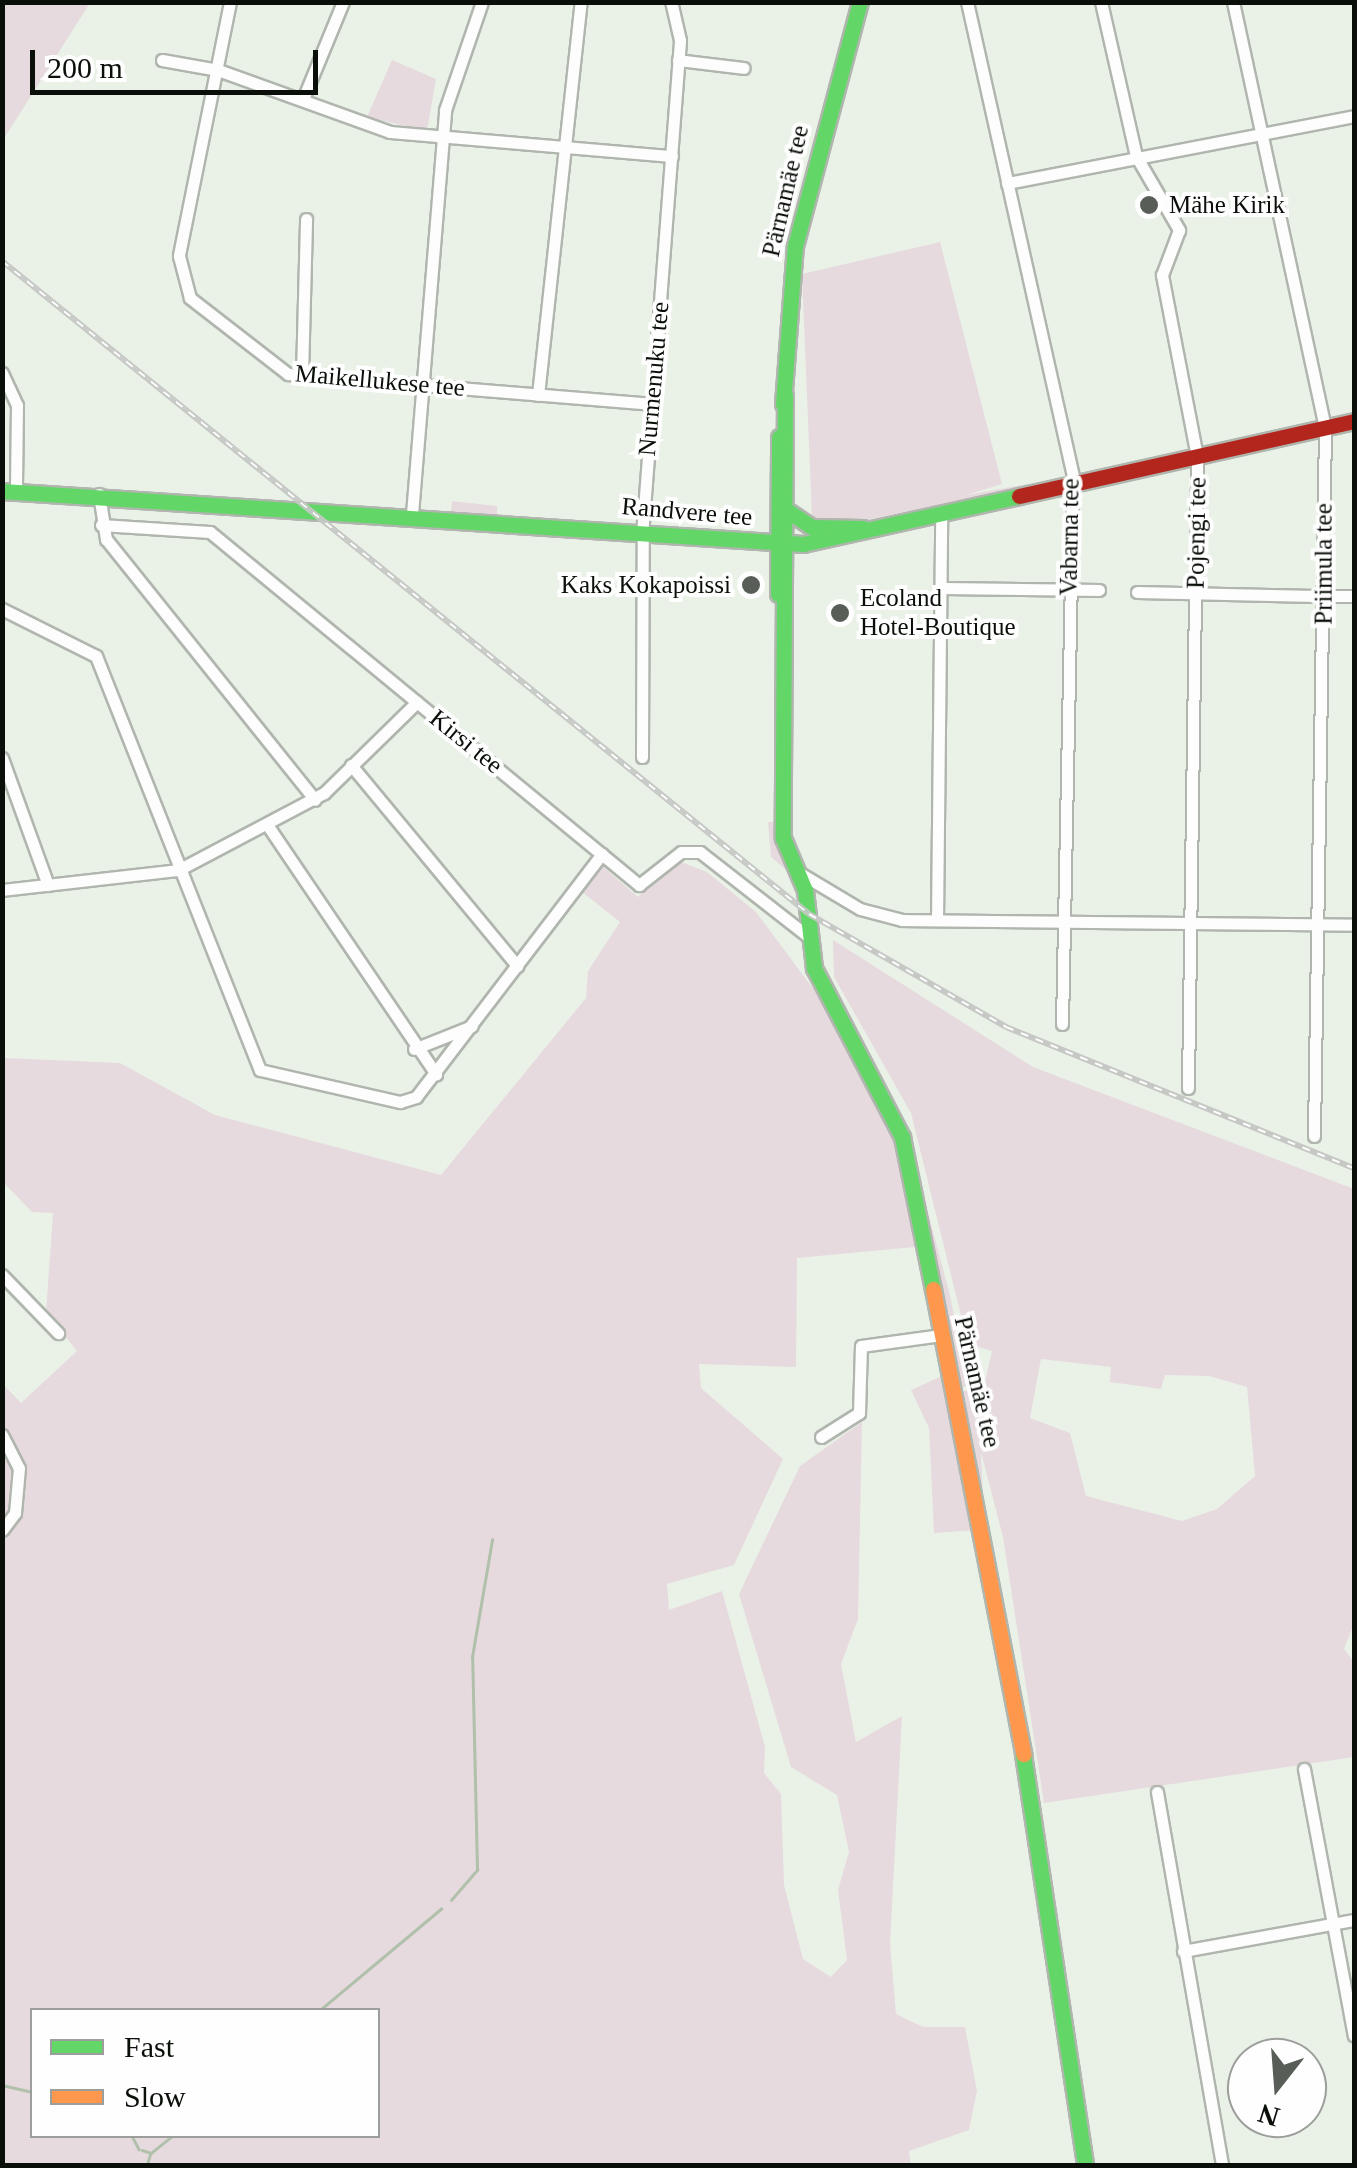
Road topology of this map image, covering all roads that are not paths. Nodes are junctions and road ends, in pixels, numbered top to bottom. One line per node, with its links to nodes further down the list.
1 (230, 2): 13 (street)
2 (343, 2): 14 (street)
3 (482, 2): 16 (street)
4 (581, 2): 18 (street)
5 (671, 2): 11 (street, Nurmenuku tee)
6 (860, 2): 26 (main road, Pärnamäe tee)
7 (968, 2): 21 (street, Vabarna tee)
8 (1102, 2): 20 (street, Pojengi tee)
9 (1234, 2): 17 (street, Priimula tee)
10 (162, 60): 13 (street)
11 (678, 60): 12 (street); 19 (street, Nurmenuku tee)
12 (744, 68)
13 (218, 70): 14 (street); 24 (street, Maikellukese tee)
14 (303, 99): 16 (street)
15 (1354, 116): 17 (street)
16 (442, 137): 18 (street); 25 (street)
17 (1263, 137): 20 (street); 32 (street, Priimula tee)
18 (560, 148): 19 (street); 27 (street)
19 (672, 156): 28 (street, Nurmenuku tee)
20 (1136, 156): 21 (street); 33 (street, Pojengi tee)
21 (1006, 183): 34 (street, Vabarna tee)
22 (306, 219): 24 (street)
23 (2, 372): 30 (street)
24 (302, 375): 25 (street, Maikellukese tee)
25 (422, 385): 27 (street, Maikellukese tee); 38 (street)
26 (785, 395): 37 (main road, Pärnamäe tee); 43 (main road, Pärnamäe tee)
27 (538, 396): 28 (street, Maikellukese tee)
28 (651, 404): 42 (street, Nurmenuku tee)
29 (2, 412): 30 (street)
30 (17, 412): 35 (street)
31 (1354, 421): 32 (main road, Randvere tee)
32 (1324, 428): 33 (main road, Randvere tee); 49 (street, Priimula tee)
33 (1198, 456): 34 (main road, Randvere tee); 48 (street, Pojengi tee)
34 (1071, 484): 39 (main road, Randvere tee); 45 (street, Vabarna tee)
35 (9, 491): 36 (main road, Randvere tee)
36 (98, 494): 38 (main road, Randvere tee); 40 (street)
37 (788, 511): 41 (main road); 43 (main road, Pärnamäe tee)
38 (412, 514): 42 (main road, Randvere tee)
39 (941, 514): 41 (main road, Randvere tee); 44 (street)
40 (100, 525): 52 (street, Kirsi tee); 56 (street)
41 (882, 528): 43 (main road, Randvere tee)
42 (643, 533): 43 (main road, Randvere tee); 53 (street, Nurmenuku tee)
43 (780, 544): 60 (main road, Pärnamäe tee)
44 (943, 588): 45 (street); 63 (street)
45 (1068, 590): 46 (street); 64 (street, Vabarna tee)
46 (1099, 590)
47 (1137, 592): 48 (street)
48 (1196, 594): 49 (street); 65 (street, Pojengi tee)
49 (1319, 596): 50 (street); 66 (street, Priimula tee)
50 (1354, 596)
51 (2, 610): 59 (street)
52 (417, 702): 55 (street); 58 (street, Kirsi tee)
53 (642, 757)
54 (2, 758): 61 (street)
55 (350, 765): 56 (street); 69 (street)
56 (315, 800): 57 (street)
57 (268, 826): 59 (street); 72 (street)
58 (602, 854): 68 (street, Kirsi tee); 69 (street)
59 (178, 870): 61 (street); 73 (street)
60 (798, 872): 63 (street); 68 (main road, Pärnamäe tee)
61 (48, 885): 62 (street)
62 (2, 890)
63 (936, 920): 64 (street)
64 (1064, 922): 65 (street); 70 (street, Vabarna tee)
65 (1192, 923): 66 (street); 74 (street, Pojengi tee)
66 (1319, 924): 67 (street); 75 (street, Priimula tee)
67 (1354, 925)
68 (810, 938): 78 (main road, Pärnamäe tee)
69 (518, 966): 71 (street)
70 (1062, 1024)
71 (472, 1026): 72 (street); 73 (street)
72 (414, 1049): 73 (street)
73 (436, 1074)
74 (1188, 1088)
75 (1314, 1136)
76 (2, 1275): 77 (street)
77 (58, 1333)
78 (940, 1335): 80 (street); 88 (main road, Pärnamäe tee)
79 (2, 1435): 81 (street)
80 (822, 1437)
81 (4, 1528)
82 (1304, 1769): 85 (street)
83 (1157, 1792): 86 (street)
84 (1354, 1920): 85 (street)
85 (1334, 1924): 86 (street); 87 (street)
86 (1183, 1951): 89 (street)
87 (1354, 2035)
88 (1085, 2166)
89 (1222, 2166)

